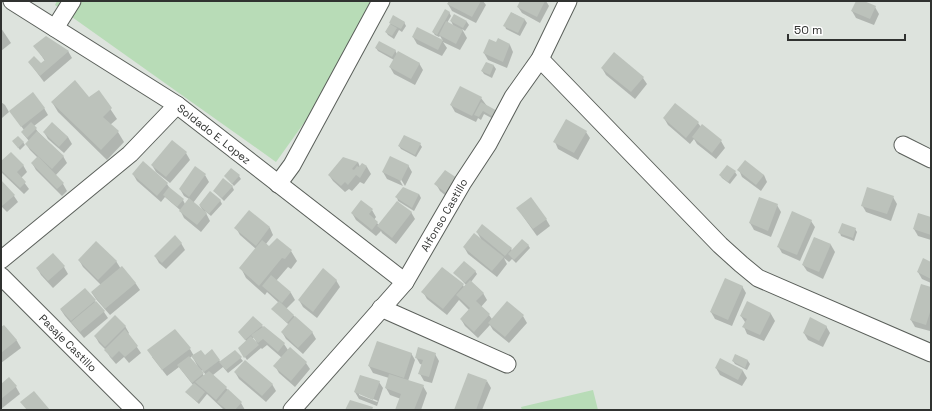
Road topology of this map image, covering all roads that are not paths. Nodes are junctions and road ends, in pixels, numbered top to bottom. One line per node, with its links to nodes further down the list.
1 (12, 1): 5 (street, Soldado E. Lopez)
2 (72, 1): 5 (street)
3 (381, 1): 10 (street)
4 (568, 1): 6 (street, Alfonso Castillo)
5 (55, 28): 7 (street, Soldado E. Lopez)
6 (540, 59): 13 (street, Alfonso Castillo); 15 (street)
7 (177, 104): 10 (street, Soldado E. Lopez); 11 (street)
8 (903, 146): 9 (street)
9 (931, 159)
10 (278, 184): 13 (street, Soldado E. Lopez)
11 (1, 260)
12 (1, 276): 17 (street, Pasaje Castillo)
13 (405, 282): 14 (street, Alfonso Castillo)
14 (381, 308): 16 (street); 18 (street, Alfonso Castillo)
15 (931, 354)
16 (507, 364)
17 (133, 409)
18 (292, 410)

